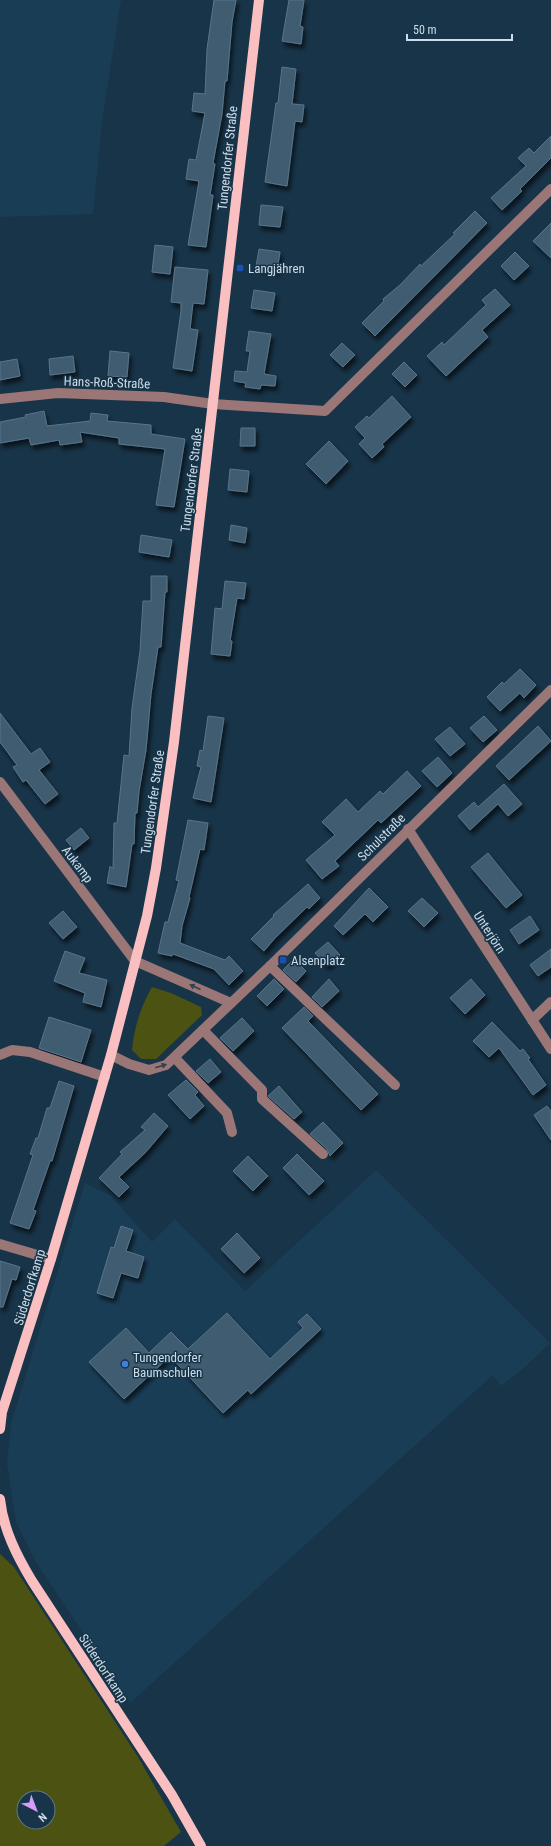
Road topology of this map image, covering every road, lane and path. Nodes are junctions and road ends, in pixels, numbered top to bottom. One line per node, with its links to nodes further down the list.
1 (259, 0): 4 (main road, Tungendorfer Straße)
2 (551, 189): 4 (street)
3 (0, 399): 4 (street, Hans-Roß-Straße)
4 (213, 404): 8 (main road, Tungendorfer Straße)
5 (551, 690): 7 (street, Schulstraße)
6 (0, 782): 8 (street, Aukamp)
7 (408, 829): 9 (street, Schulstraße); 12 (street, Unterjörn)
8 (135, 961): 11 (street, one-way to 8); 16 (main road)
9 (270, 966): 11 (street, Schulstraße); 19 (street)
10 (551, 1002): 12 (street)
11 (231, 1004): 13 (street)
12 (532, 1020): 14 (street, Unterjörn)
13 (204, 1030): 17 (street); 21 (street)
14 (551, 1049)
15 (0, 1055): 18 (street)
16 (111, 1055): 17 (street, one-way to 17); 18 (main road)
17 (175, 1058): 20 (street)
18 (105, 1077): 23 (main road, Süderdorfkamp)
19 (394, 1085)
20 (232, 1132)
21 (323, 1154)
22 (0, 1244): 23 (street)
23 (51, 1259): 24 (main road, Süderdorfkamp)
24 (0, 1429)
25 (0, 1499): 26 (main road, Süderdorfkamp)
26 (4, 1531): 27 (main road, Süderdorfkamp)
27 (201, 1846)

